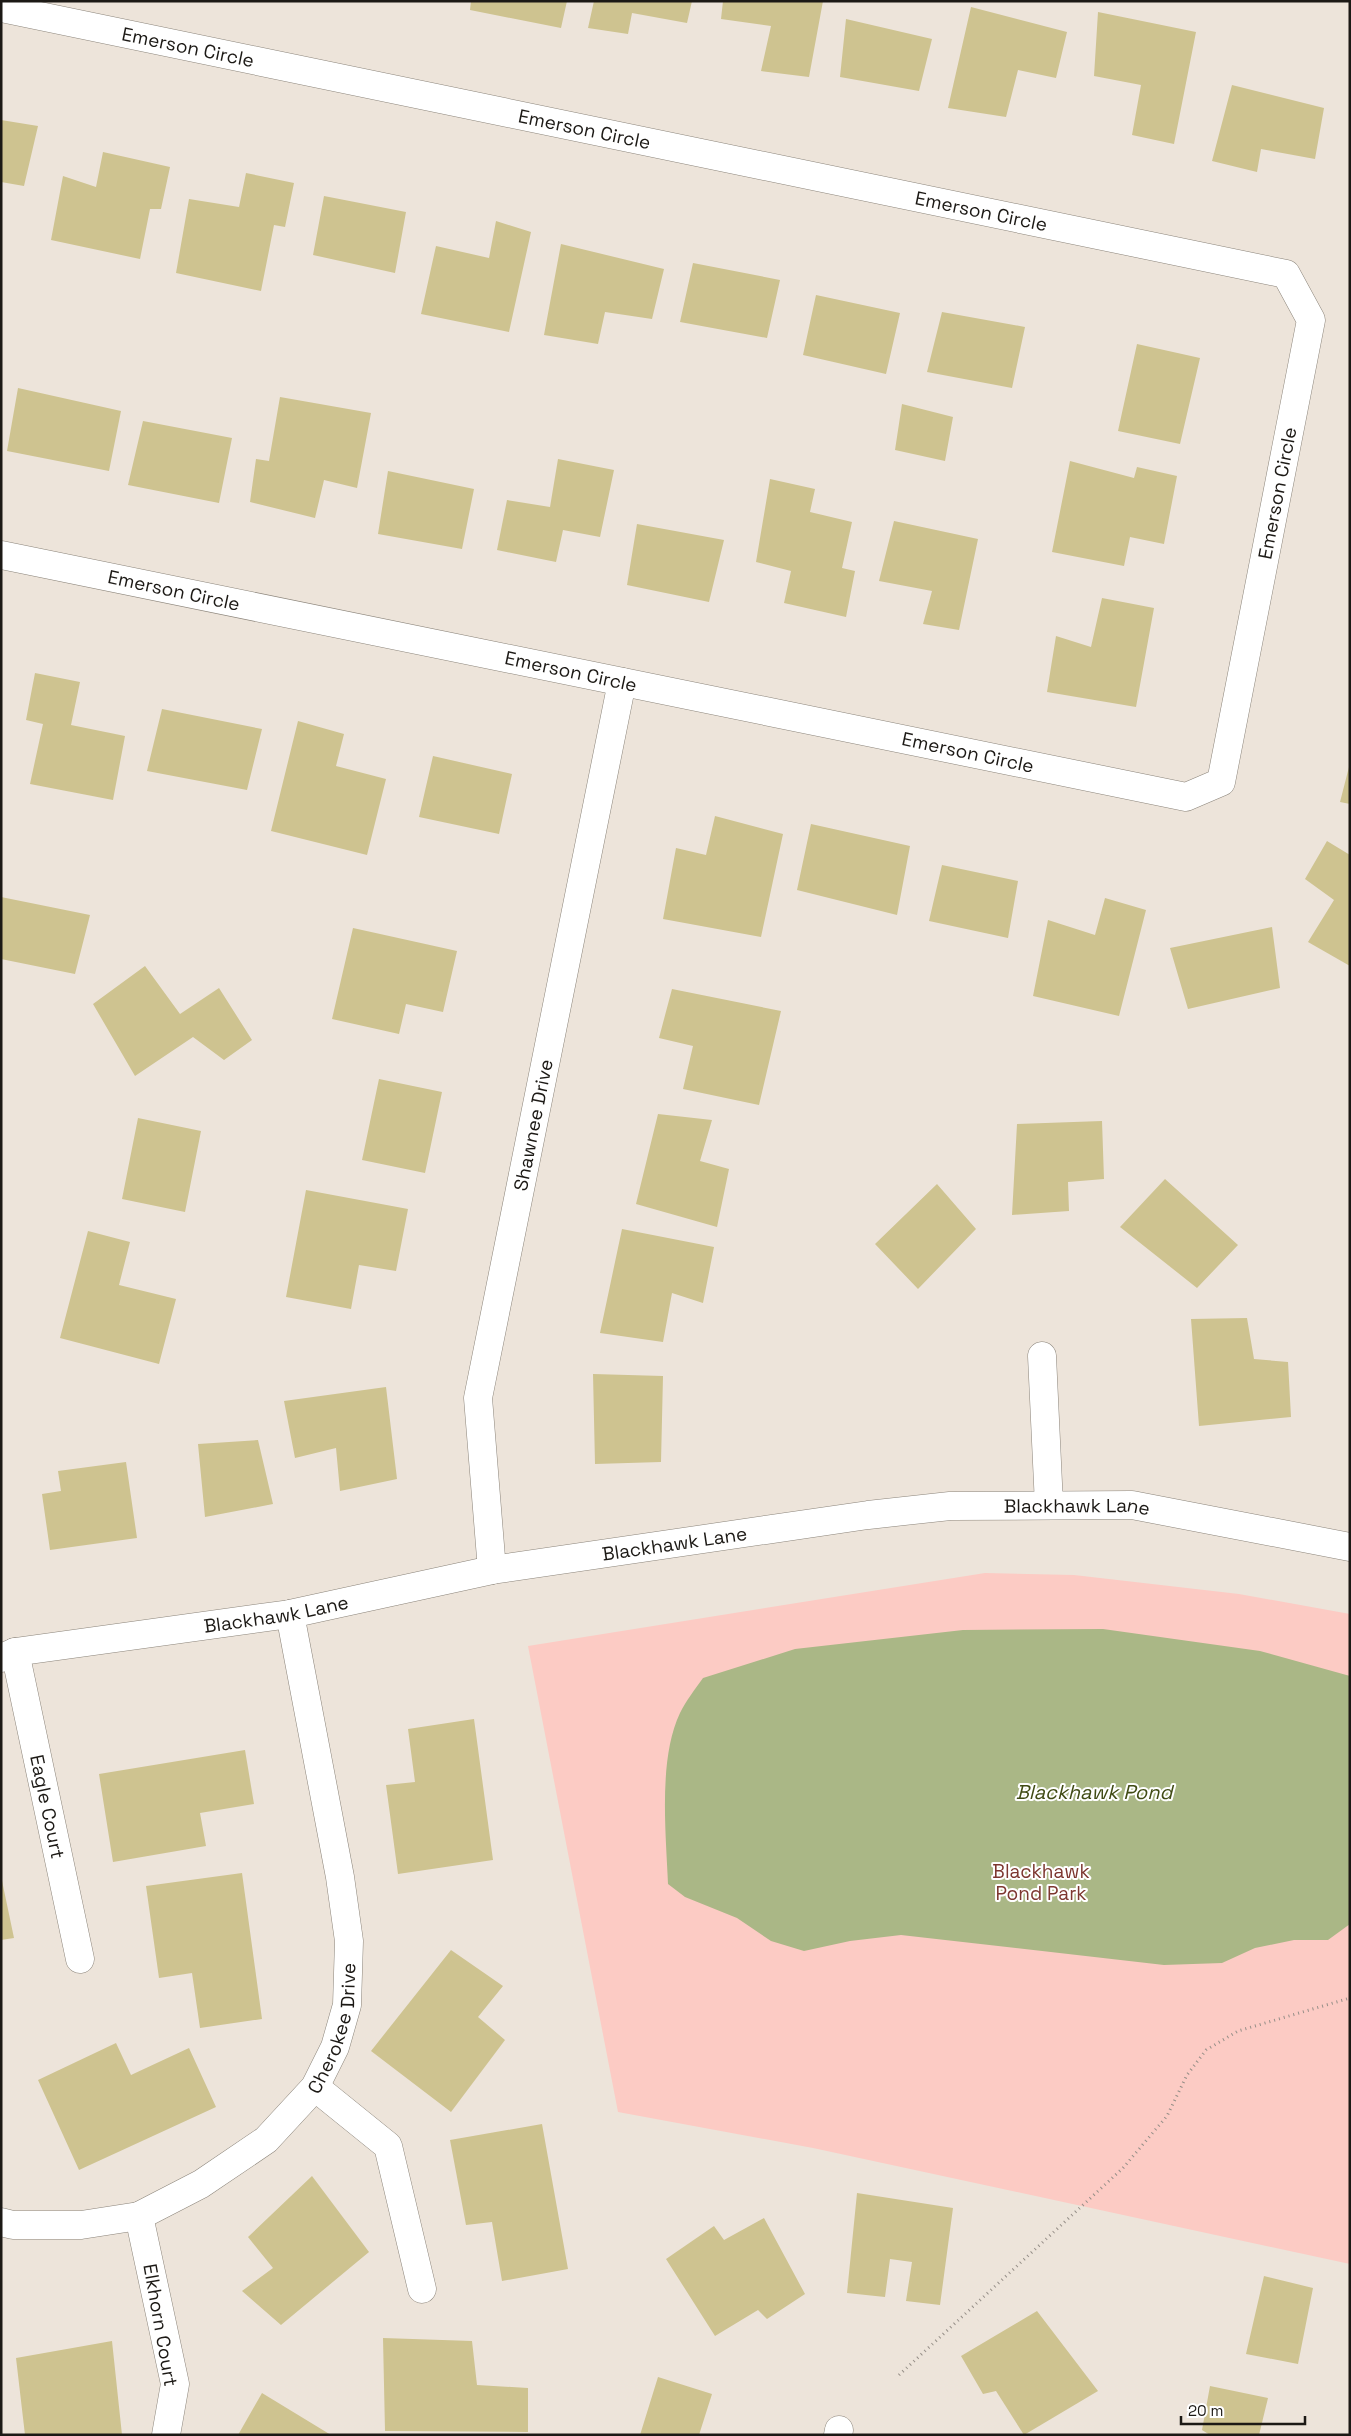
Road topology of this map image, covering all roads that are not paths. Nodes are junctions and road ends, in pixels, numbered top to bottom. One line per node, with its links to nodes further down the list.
1 (1, 8): 3 (street, Emerson Circle)
2 (1, 555): 3 (street, Emerson Circle)
3 (622, 682): 7 (street, Shawnee Drive)
4 (1042, 1356): 5 (street)
5 (1049, 1505): 6 (street, Blackhawk Lane); 7 (street, Blackhawk Lane)
6 (1350, 1547)
7 (492, 1570): 8 (street, Blackhawk Lane)
8 (290, 1614): 9 (street, Blackhawk Lane); 11 (street, Cherokee Drive)
9 (8, 1655): 10 (street, Eagle Court)
10 (80, 1959)
11 (315, 2087): 12 (street, Cherokee Drive); 14 (street)
12 (139, 2216): 13 (street, Cherokee Drive); 15 (street, Elkhorn Court)
13 (1, 2222)
14 (422, 2289)
15 (166, 2435)

